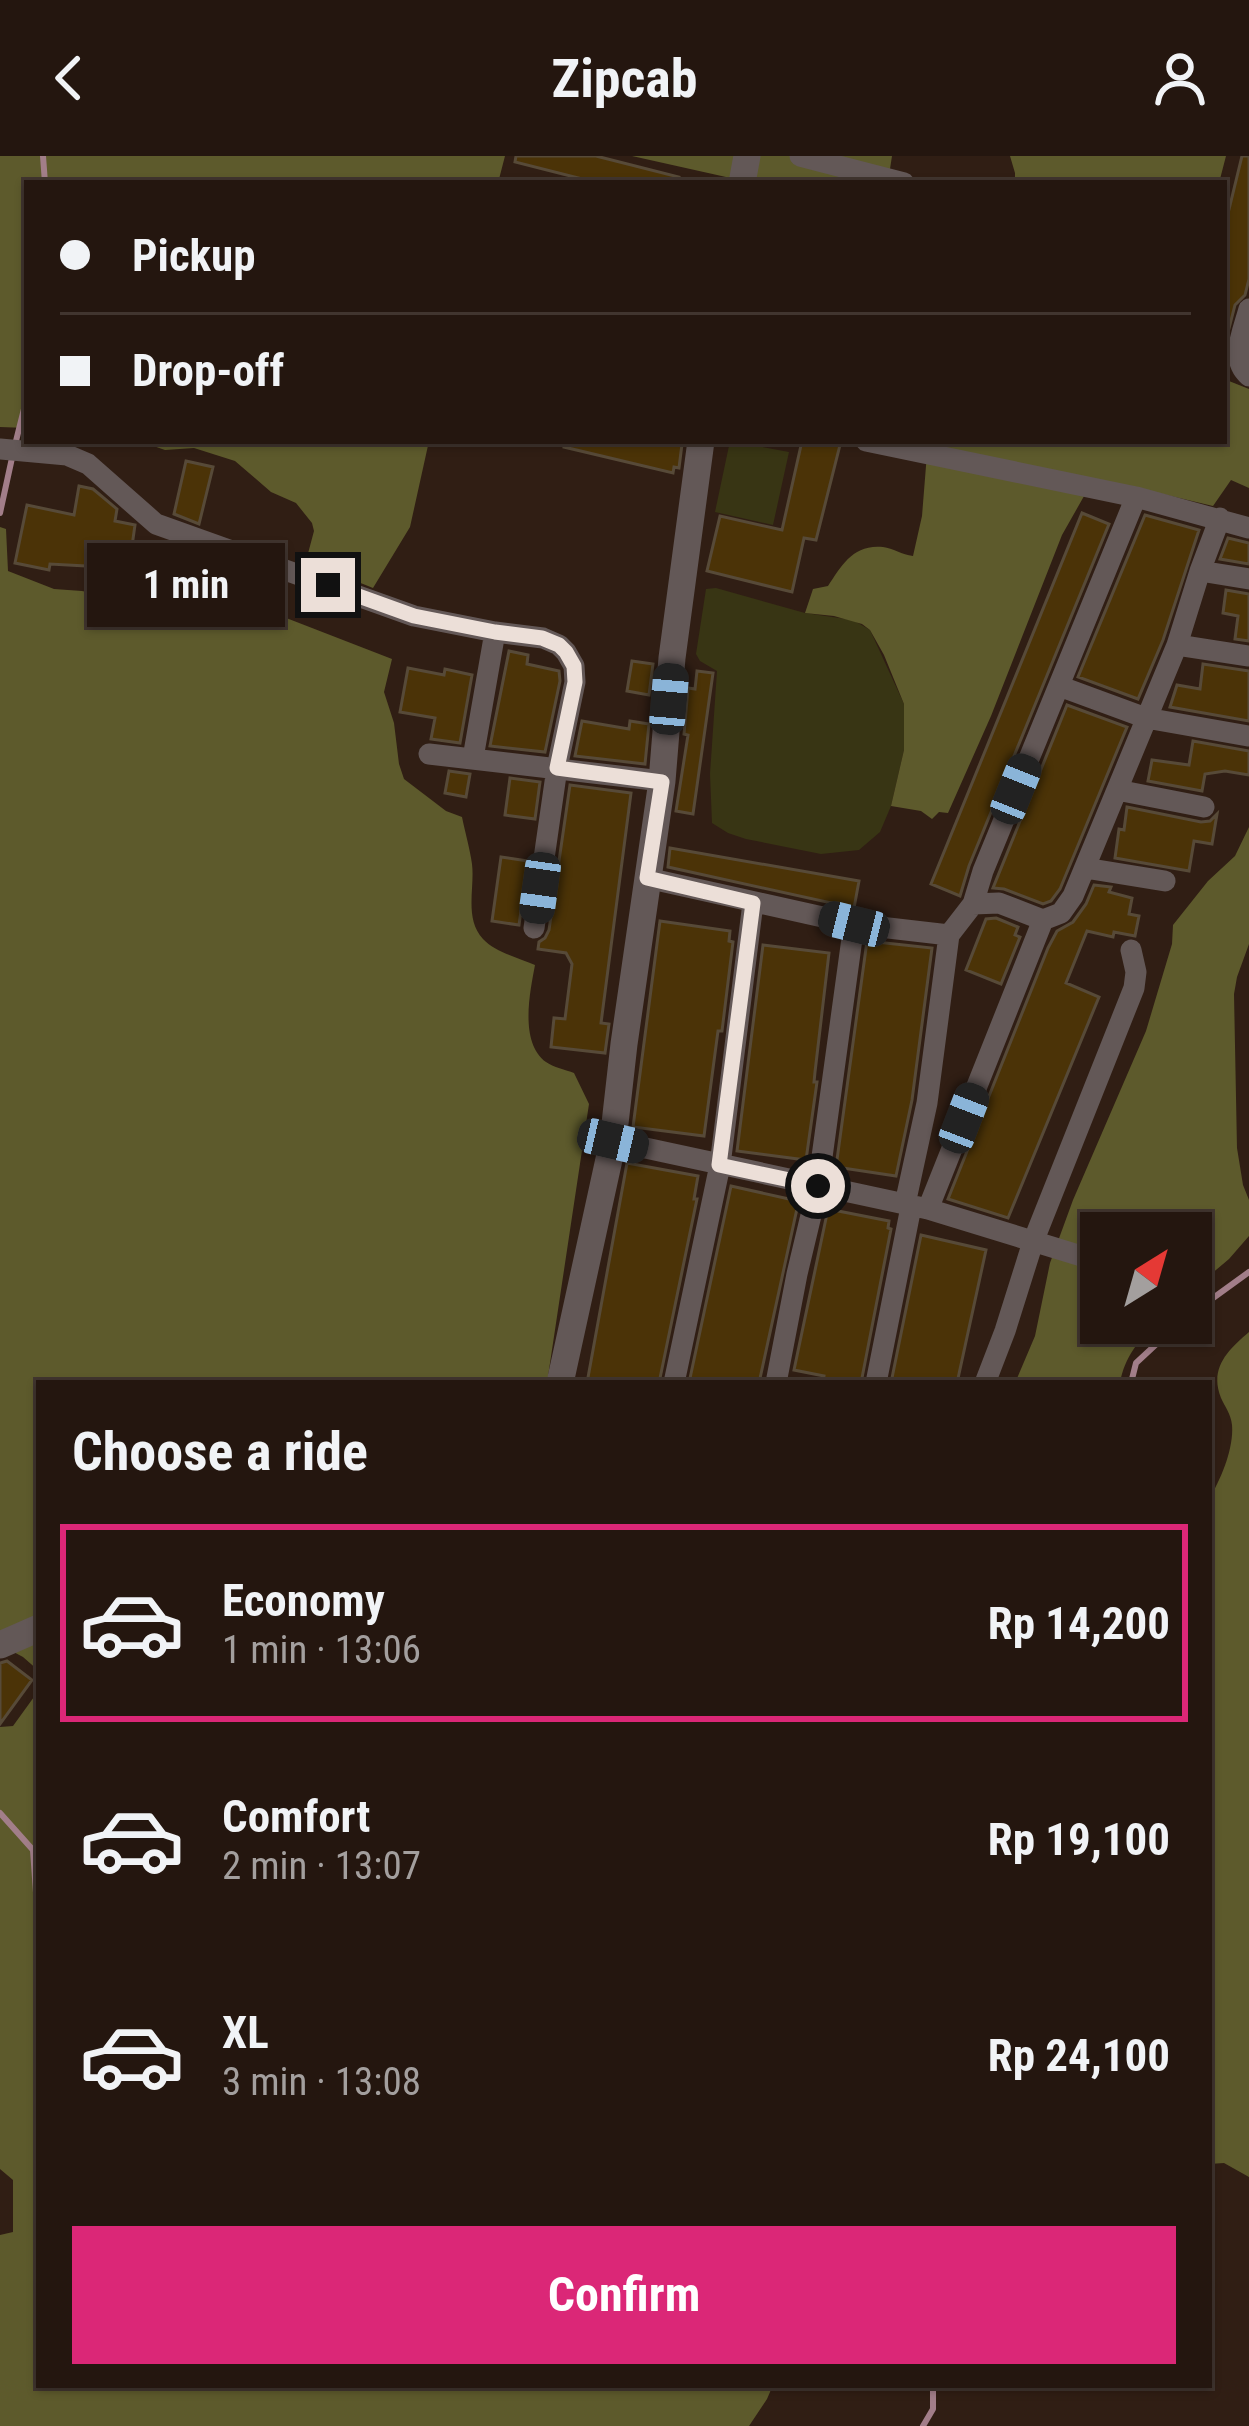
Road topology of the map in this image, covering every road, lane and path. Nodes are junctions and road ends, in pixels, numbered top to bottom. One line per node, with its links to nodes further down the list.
1 (800, 156): 2 (street)
2 (892, 180)
3 (1249, 309): 4 (street)
4 (1249, 376)
5 (701, 444): 22 (street)
6 (880, 444): 8 (street)
7 (10, 451): 13 (street)
8 (1136, 497): 9 (street); 16 (street)
9 (1220, 518): 10 (street); 11 (street)
10 (1249, 528)
11 (1200, 571): 12 (street); 14 (street)
12 (1249, 579)
13 (495, 632): 20 (street); 21 (street)
14 (1178, 645): 15 (street); 17 (street)
15 (1249, 656)
16 (1059, 686): 17 (street); 29 (street)
17 (1146, 718): 18 (street); 23 (street)
18 (1248, 736)
19 (428, 754): 20 (street)
20 (473, 758): 21 (street)
21 (557, 768): 22 (street); 32 (street)
22 (662, 782): 26 (street)
23 (1118, 790): 24 (street); 25 (street)
24 (1204, 807)
25 (1085, 868): 27 (street); 30 (street)
26 (647, 878): 28 (street); 35 (street)
27 (1165, 881)
28 (753, 903): 31 (street); 36 (street)
29 (973, 904): 30 (street); 33 (street)
30 (1042, 920): 38 (street)
31 (854, 924): 33 (street); 37 (street)
32 (534, 928)
33 (949, 935): 38 (street)
34 (1131, 950): 39 (street)
35 (613, 1141): 36 (street); 41 (street)
36 (719, 1165): 37 (street); 42 (street)
37 (818, 1186): 38 (street); 43 (street)
38 (915, 1207): 39 (street); 44 (street)
39 (1033, 1242): 40 (street); 45 (street)
40 (1080, 1256)
41 (561, 1380)
42 (675, 1380)
43 (777, 1380)
44 (877, 1380)
45 (987, 1380)
46 (36, 1629): 47 (street)
47 (0, 1645)

